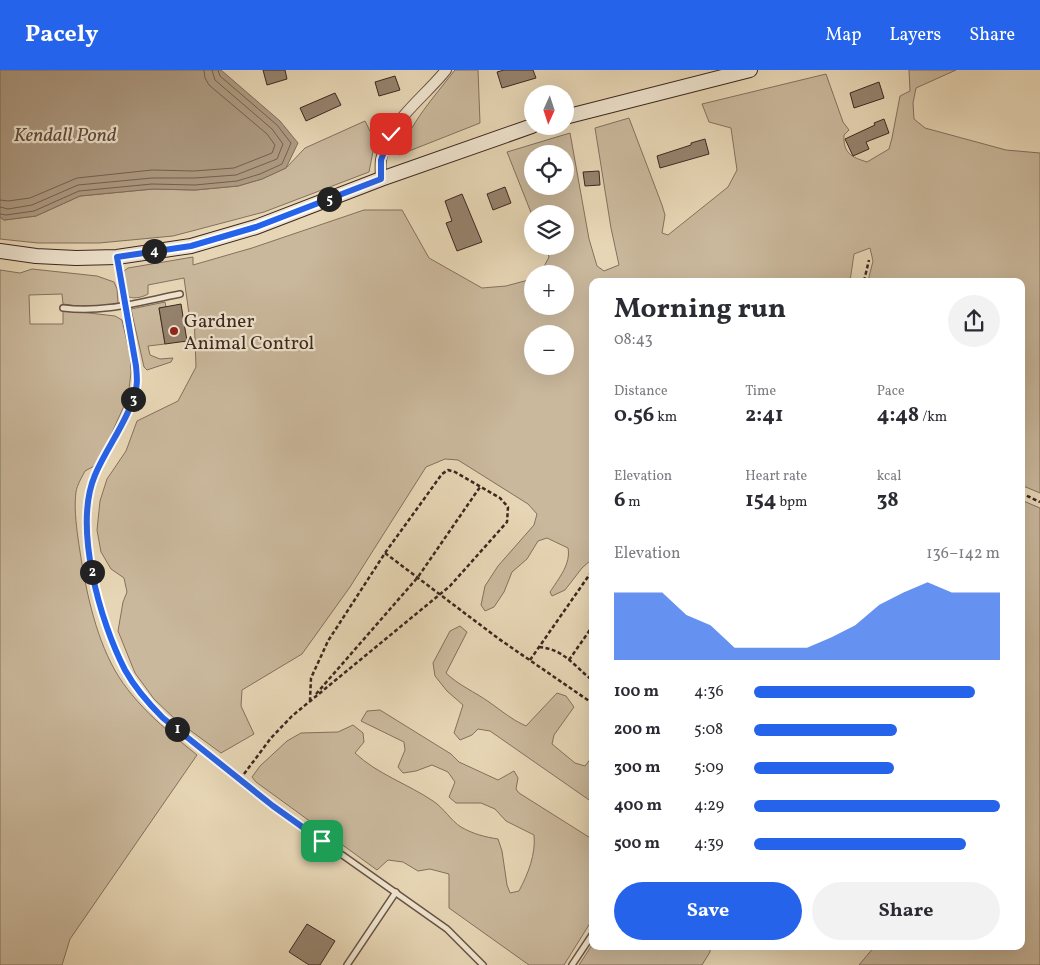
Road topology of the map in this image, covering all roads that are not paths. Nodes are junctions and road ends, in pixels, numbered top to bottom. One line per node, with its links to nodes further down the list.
1 (446, 70): 5 (street)
2 (750, 70): 3 (main road)
3 (574, 115)
4 (524, 129): 5 (main road)
5 (381, 179): 7 (main road)
6 (0, 251): 7 (main road)
7 (117, 257): 9 (lane)
8 (180, 294): 9 (lane)
9 (125, 305): 10 (lane); 11 (lane)
10 (63, 308)
11 (396, 892): 13 (lane); 14 (lane)
12 (589, 939): 15 (lane)
13 (347, 965)
14 (483, 965)
15 (572, 965)

